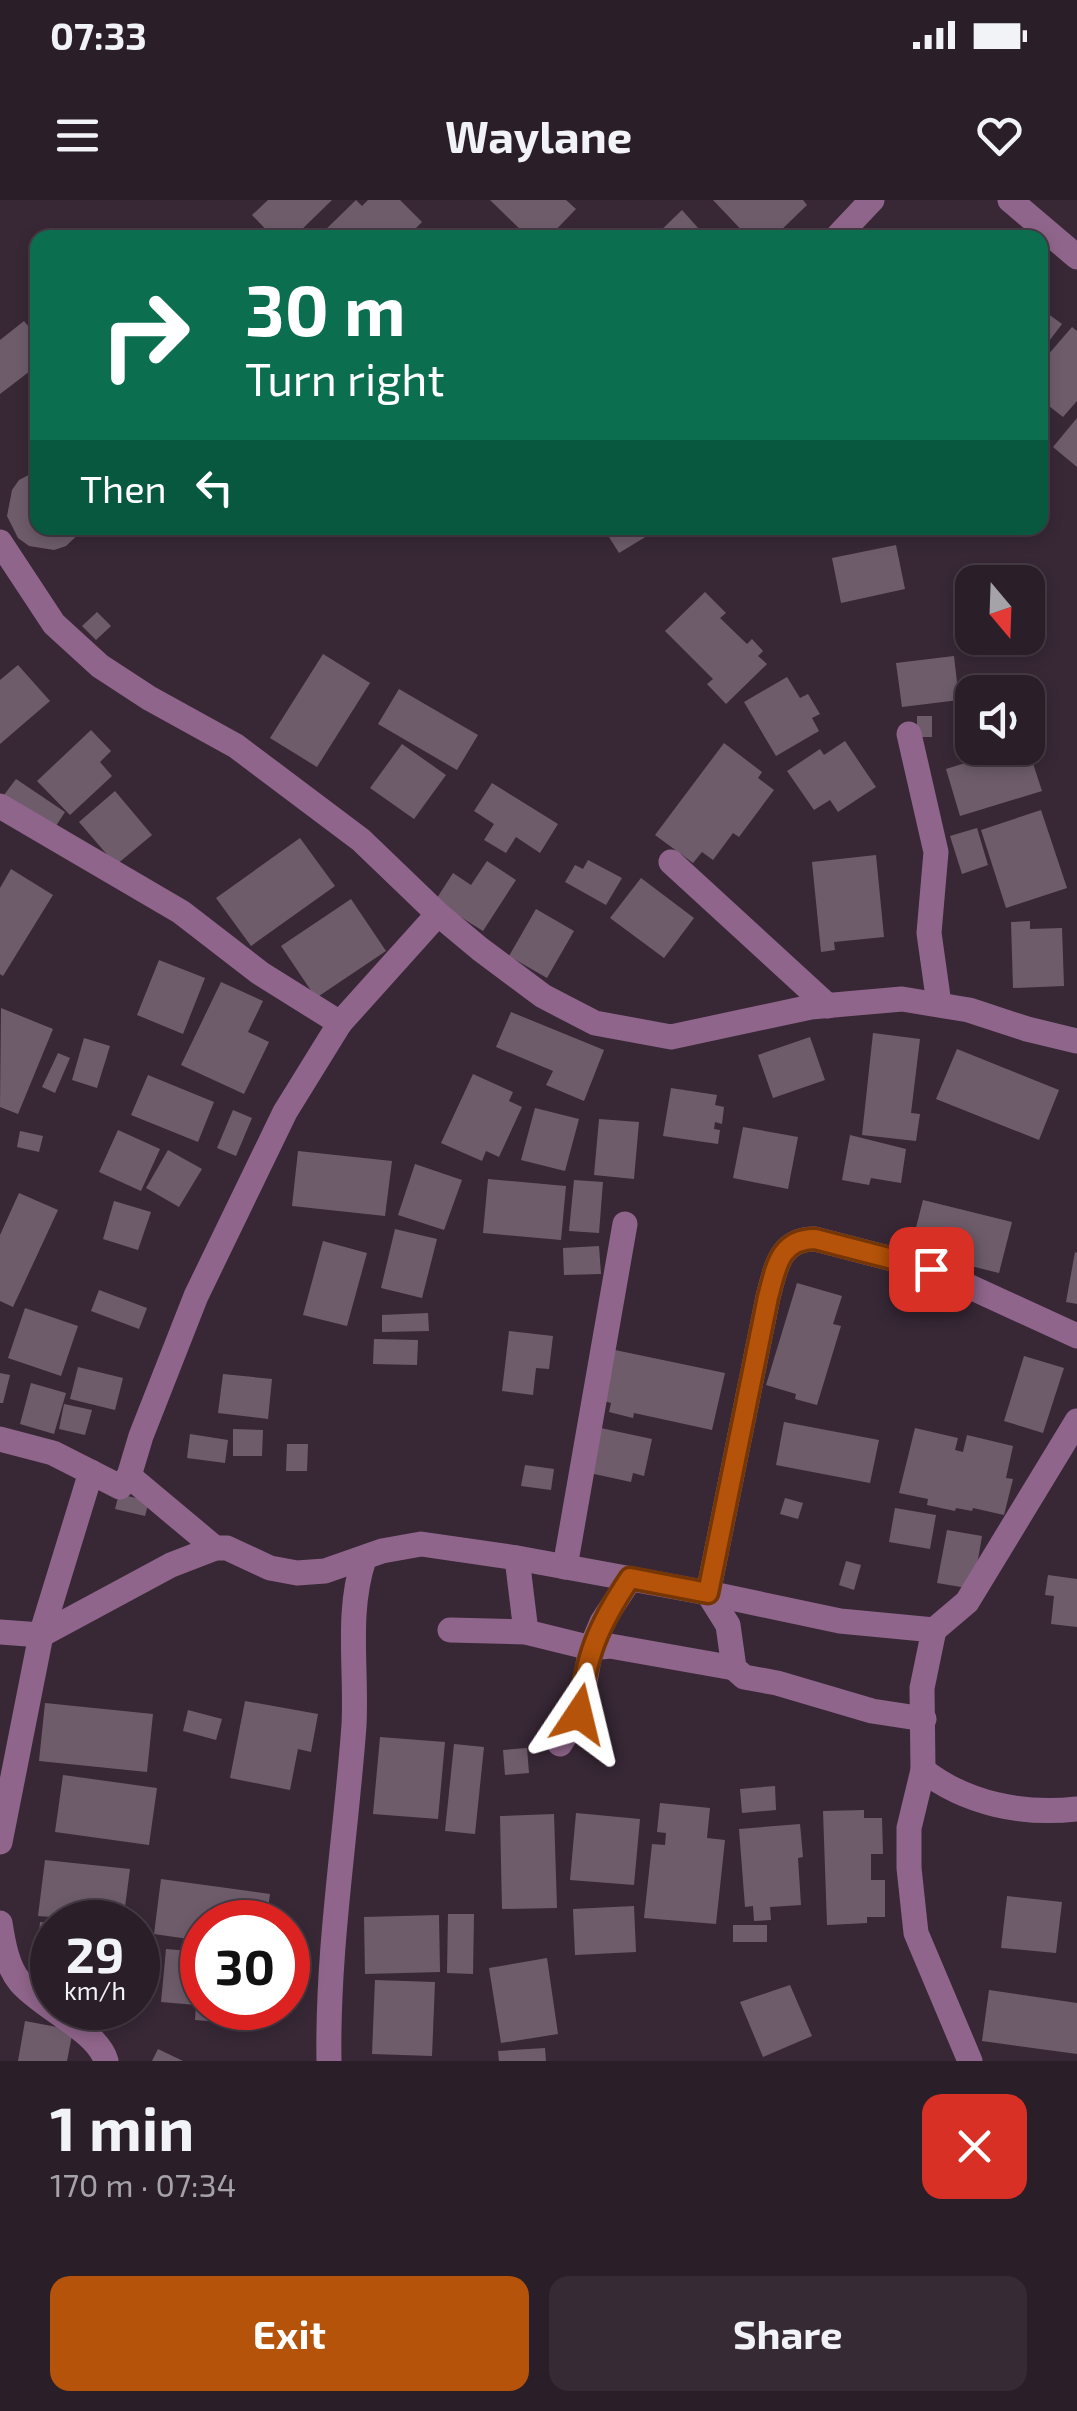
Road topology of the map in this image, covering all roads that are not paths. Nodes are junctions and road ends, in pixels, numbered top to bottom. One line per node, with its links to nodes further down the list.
1 (872, 200): 3 (street)
2 (1010, 200): 4 (street)
3 (844, 230)
4 (1045, 230)
5 (1048, 232): 6 (street)
6 (1077, 257)
7 (0, 542): 11 (street)
8 (908, 734): 12 (street)
9 (0, 806): 14 (street)
10 (671, 862): 13 (street)
11 (438, 914): 13 (street); 14 (street)
12 (939, 1004): 13 (street); 15 (street)
13 (828, 1006)
14 (340, 1022): 21 (street)
15 (1077, 1040)
16 (625, 1224): 25 (street)
17 (1077, 1336): 27 (street)
18 (1077, 1421): 29 (street)
19 (0, 1439): 20 (street)
20 (91, 1472): 21 (street); 32 (street)
21 (129, 1476): 22 (street)
22 (214, 1548): 23 (street); 32 (street)
23 (364, 1558): 24 (street); 42 (street)
24 (517, 1558): 25 (street); 31 (street)
25 (565, 1567): 26 (street)
26 (630, 1578): 27 (street); 33 (street)
27 (708, 1593): 29 (street); 34 (street)
28 (450, 1630): 31 (street)
29 (934, 1630): 35 (street)
30 (0, 1632): 32 (street)
31 (526, 1632): 33 (street)
32 (41, 1635): 39 (street)
33 (591, 1648): 34 (street); 36 (street)
34 (734, 1668): 35 (street)
35 (924, 1719): 37 (street)
36 (560, 1744)
37 (923, 1770): 38 (street); 43 (street)
38 (1077, 1810)
39 (0, 1842)
40 (0, 1923): 41 (street)
41 (106, 2061)
42 (330, 2061)
43 (970, 2061)

